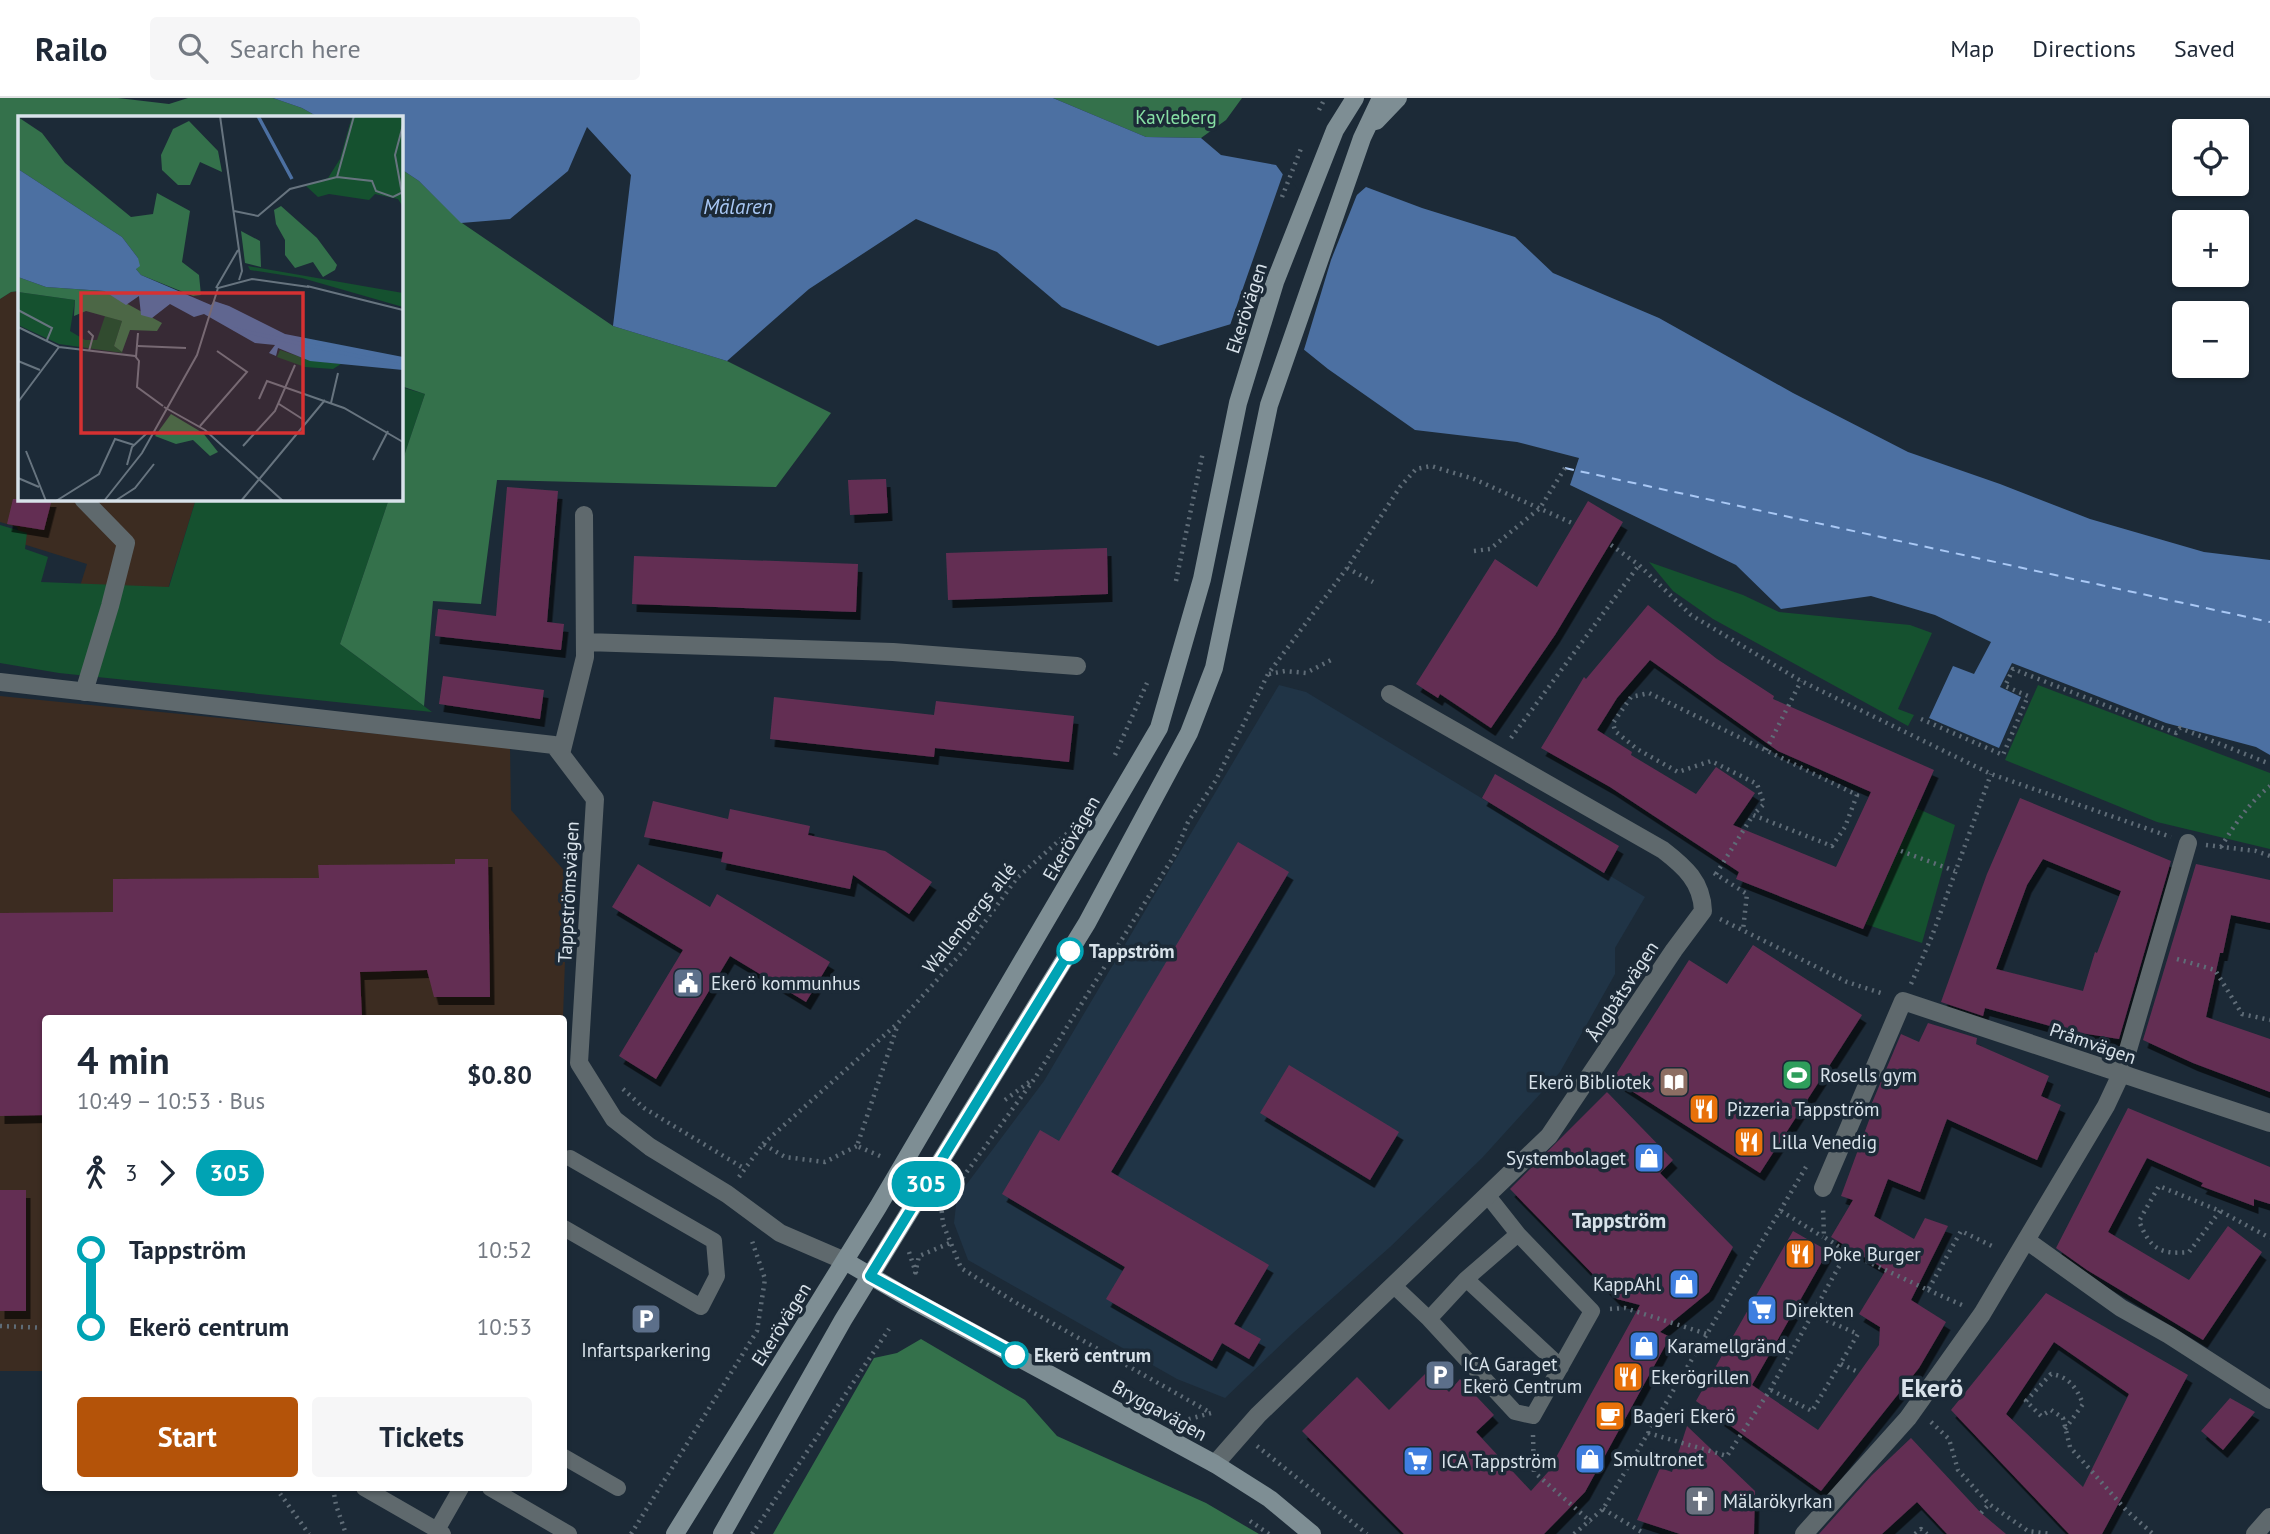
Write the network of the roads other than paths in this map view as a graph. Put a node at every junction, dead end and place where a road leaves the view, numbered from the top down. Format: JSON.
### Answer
{"nodes":[{"id":1,"x":1354,"y":98,"type":"edge"},
{"id":2,"x":1381,"y":98,"type":"edge"},
{"id":3,"x":1398,"y":98,"type":"edge"},
{"id":4,"x":1364,"y":134,"type":"junction"},
{"id":5,"x":84,"y":500,"type":"edge"},
{"id":6,"x":584,"y":515,"type":"dead end"},
{"id":7,"x":585,"y":642,"type":"junction"},
{"id":8,"x":1077,"y":666,"type":"dead end"},
{"id":9,"x":0,"y":682,"type":"edge"},
{"id":10,"x":84,"y":692,"type":"junction"},
{"id":11,"x":1390,"y":694,"type":"dead end"},
{"id":12,"x":561,"y":754,"type":"junction"},
{"id":13,"x":2188,"y":843,"type":"road end"},
{"id":14,"x":2121,"y":1074,"type":"junction"},
{"id":15,"x":2270,"y":1123,"type":"edge"},
{"id":16,"x":570,"y":1158,"type":"dead end"},
{"id":17,"x":1823,"y":1188,"type":"road end"},
{"id":18,"x":1488,"y":1196,"type":"junction"},
{"id":19,"x":567,"y":1230,"type":"edge"},
{"id":20,"x":1518,"y":1234,"type":"junction"},
{"id":21,"x":2026,"y":1240,"type":"junction"},
{"id":22,"x":845,"y":1261,"type":"junction"},
{"id":23,"x":870,"y":1276,"type":"junction"},
{"id":24,"x":1466,"y":1279,"type":"junction"},
{"id":25,"x":1393,"y":1285,"type":"junction"},
{"id":26,"x":1429,"y":1319,"type":"junction"},
{"id":27,"x":1561,"y":1367,"type":"junction"},
{"id":28,"x":2270,"y":1400,"type":"edge"},
{"id":29,"x":567,"y":1459,"type":"edge"},
{"id":30,"x":1214,"y":1464,"type":"junction"},
{"id":31,"x":618,"y":1488,"type":"dead end"},
{"id":32,"x":369,"y":1491,"type":"edge"},
{"id":33,"x":460,"y":1491,"type":"edge"},
{"id":34,"x":494,"y":1491,"type":"edge"},
{"id":35,"x":2270,"y":1517,"type":"edge"},
{"id":36,"x":440,"y":1532,"type":"edge"},
{"id":37,"x":569,"y":1534,"type":"edge"},
{"id":38,"x":675,"y":1534,"type":"edge"},
{"id":39,"x":722,"y":1534,"type":"edge"},
{"id":40,"x":1312,"y":1534,"type":"edge"},
{"id":41,"x":1804,"y":1534,"type":"edge"},
{"id":42,"x":2255,"y":1534,"type":"edge"}],
"edges":[{"from":1,"to":22,"type":"main road","name":"Ekerövägen"},
{"from":2,"to":4,"type":"main road"},
{"from":3,"to":4,"type":"main road"},
{"from":4,"to":23,"type":"main road"},
{"from":5,"to":10,"type":"street"},
{"from":6,"to":7,"type":"street"},
{"from":7,"to":8,"type":"street"},
{"from":7,"to":12,"type":"street"},
{"from":9,"to":10,"type":"street"},
{"from":10,"to":12,"type":"street"},
{"from":11,"to":18,"type":"street","name":"Ångbåtsvägen"},
{"from":12,"to":22,"type":"street","name":"Tappströmsvägen"},
{"from":13,"to":14,"type":"street"},
{"from":14,"to":15,"type":"street","name":"Pråmvägen"},
{"from":14,"to":17,"type":"street","name":"Pråmvägen"},
{"from":14,"to":21,"type":"street"},
{"from":16,"to":19,"type":"lane"},
{"from":18,"to":20,"type":"lane"},
{"from":18,"to":25,"type":"street","name":"Ångbåtsvägen"},
{"from":20,"to":24,"type":"lane"},
{"from":20,"to":27,"type":"lane"},
{"from":21,"to":28,"type":"street"},
{"from":21,"to":41,"type":"street"},
{"from":22,"to":23,"type":"main road","name":"Bryggavägen"},
{"from":22,"to":38,"type":"main road","name":"Ekerövägen"},
{"from":23,"to":30,"type":"main road","name":"Bryggavägen"},
{"from":23,"to":39,"type":"main road"},
{"from":24,"to":26,"type":"lane"},
{"from":24,"to":27,"type":"lane"},
{"from":25,"to":26,"type":"lane"},
{"from":25,"to":30,"type":"street","name":"Ångbåtsvägen"},
{"from":26,"to":27,"type":"lane"},
{"from":29,"to":31,"type":"lane"},
{"from":30,"to":40,"type":"main road","name":"Bryggavägen"},
{"from":32,"to":36,"type":"lane"},
{"from":33,"to":36,"type":"lane"},
{"from":34,"to":37,"type":"lane"},
{"from":35,"to":42,"type":"street"}]}
